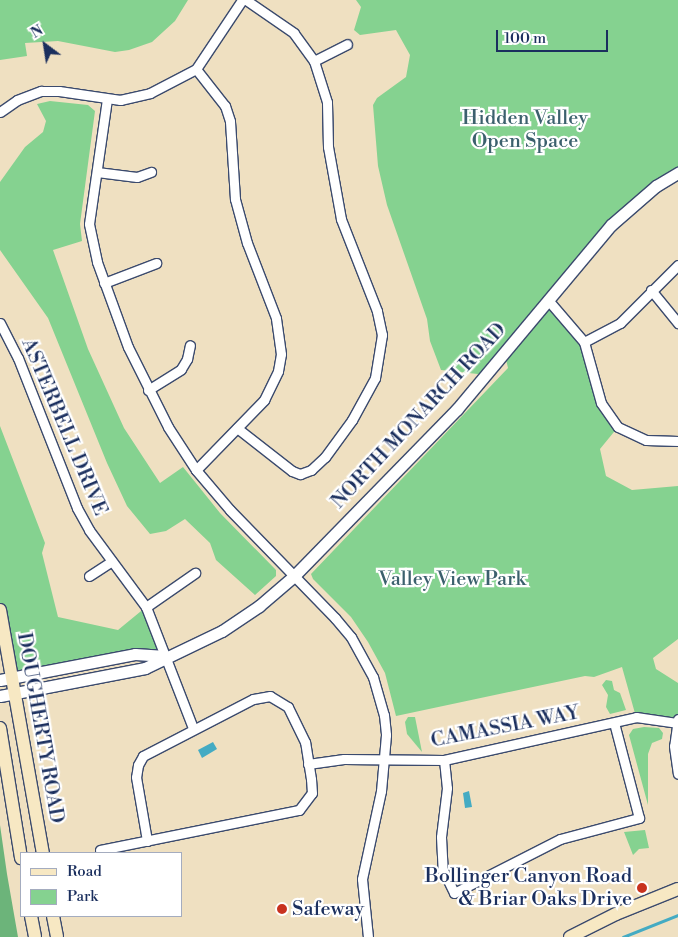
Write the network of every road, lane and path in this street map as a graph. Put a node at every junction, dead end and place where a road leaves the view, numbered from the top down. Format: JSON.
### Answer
{"nodes":[{"id":1,"x":242,"y":0,"type":"edge"},
{"id":2,"x":246,"y":0,"type":"edge"},
{"id":3,"x":346,"y":44,"type":"dead end"},
{"id":4,"x":314,"y":61,"type":"junction"},
{"id":5,"x":196,"y":69,"type":"junction"},
{"id":6,"x":107,"y":99,"type":"junction"},
{"id":7,"x":0,"y":112,"type":"edge"},
{"id":8,"x":97,"y":172,"type":"junction"},
{"id":9,"x":151,"y":172,"type":"dead end"},
{"id":10,"x":678,"y":172,"type":"edge"},
{"id":11,"x":156,"y":263,"type":"dead end"},
{"id":12,"x":678,"y":266,"type":"edge"},
{"id":13,"x":104,"y":283,"type":"junction"},
{"id":14,"x":651,"y":290,"type":"junction"},
{"id":15,"x":548,"y":300,"type":"junction"},
{"id":16,"x":0,"y":323,"type":"edge"},
{"id":17,"x":678,"y":323,"type":"edge"},
{"id":18,"x":584,"y":342,"type":"junction"},
{"id":19,"x":190,"y":345,"type":"dead end"},
{"id":20,"x":148,"y":390,"type":"junction"},
{"id":21,"x":237,"y":428,"type":"junction"},
{"id":22,"x":678,"y":441,"type":"edge"},
{"id":23,"x":196,"y":470,"type":"junction"},
{"id":24,"x":112,"y":561,"type":"junction"},
{"id":25,"x":195,"y":573,"type":"dead end"},
{"id":26,"x":89,"y":576,"type":"dead end"},
{"id":27,"x":294,"y":576,"type":"junction"},
{"id":28,"x":146,"y":607,"type":"junction"},
{"id":29,"x":0,"y":610,"type":"edge"},
{"id":30,"x":165,"y":656,"type":"junction"},
{"id":31,"x":6,"y":679,"type":"edge"},
{"id":32,"x":14,"y":693,"type":"junction"},
{"id":33,"x":0,"y":696,"type":"edge"},
{"id":34,"x":677,"y":721,"type":"edge"},
{"id":35,"x":614,"y":723,"type":"junction"},
{"id":36,"x":0,"y":728,"type":"edge"},
{"id":37,"x":193,"y":728,"type":"junction"},
{"id":38,"x":385,"y":760,"type":"junction"},
{"id":39,"x":444,"y":760,"type":"junction"},
{"id":40,"x":308,"y":764,"type":"junction"},
{"id":41,"x":678,"y":774,"type":"edge"},
{"id":42,"x":147,"y":840,"type":"junction"},
{"id":43,"x":100,"y":850,"type":"dead end"},
{"id":44,"x":20,"y":852,"type":"edge"},
{"id":45,"x":43,"y":852,"type":"edge"},
{"id":46,"x":678,"y":889,"type":"edge"},
{"id":47,"x":31,"y":917,"type":"edge"},
{"id":48,"x":53,"y":917,"type":"edge"},
{"id":49,"x":35,"y":937,"type":"edge"},
{"id":50,"x":58,"y":937,"type":"edge"},
{"id":51,"x":368,"y":937,"type":"edge"},
{"id":52,"x":570,"y":937,"type":"edge"}],
"edges":[{"from":1,"to":5,"type":"street"},
{"from":2,"to":4,"type":"street"},
{"from":3,"to":4,"type":"street"},
{"from":4,"to":21,"type":"street"},
{"from":5,"to":6,"type":"street"},
{"from":5,"to":21,"type":"street"},
{"from":6,"to":7,"type":"street"},
{"from":6,"to":8,"type":"street"},
{"from":8,"to":9,"type":"street"},
{"from":8,"to":13,"type":"street"},
{"from":10,"to":15,"type":"street","name":"NORTH MONARCH ROAD"},
{"from":11,"to":13,"type":"street"},
{"from":12,"to":14,"type":"street"},
{"from":13,"to":20,"type":"street"},
{"from":14,"to":17,"type":"street"},
{"from":14,"to":18,"type":"street"},
{"from":15,"to":18,"type":"street"},
{"from":15,"to":27,"type":"street","name":"NORTH MONARCH ROAD"},
{"from":16,"to":24,"type":"street","name":"ASTERBELL DRIVE"},
{"from":18,"to":22,"type":"street"},
{"from":19,"to":20,"type":"street"},
{"from":20,"to":23,"type":"street"},
{"from":21,"to":23,"type":"street"},
{"from":23,"to":27,"type":"street"},
{"from":24,"to":26,"type":"street"},
{"from":24,"to":28,"type":"street","name":"ASTERBELL DRIVE"},
{"from":25,"to":28,"type":"street"},
{"from":27,"to":30,"type":"street","name":"NORTH MONARCH ROAD"},
{"from":27,"to":38,"type":"street"},
{"from":28,"to":30,"type":"street","name":"ASTERBELL DRIVE"},
{"from":29,"to":31,"type":"main road","name":"DOUGHERTY ROAD"},
{"from":30,"to":31,"type":"street","name":"NORTH MONARCH ROAD"},
{"from":30,"to":32,"type":"street","name":"NORTH MONARCH ROAD"},
{"from":30,"to":37,"type":"street","name":"ASTERBELL DRIVE"},
{"from":31,"to":32,"type":"main road","name":"DOUGHERTY ROAD"},
{"from":32,"to":33,"type":"street","name":"NORTH MONARCH ROAD"},
{"from":32,"to":45,"type":"main road","name":"DOUGHERTY ROAD"},
{"from":34,"to":35,"type":"street","name":"CAMASSIA WAY"},
{"from":34,"to":41,"type":"street"},
{"from":35,"to":39,"type":"street","name":"CAMASSIA WAY"},
{"from":35,"to":39,"type":"street"},
{"from":36,"to":44,"type":"main road","name":"DOUGHERTY ROAD"},
{"from":37,"to":40,"type":"street"},
{"from":37,"to":42,"type":"street"},
{"from":38,"to":39,"type":"street","name":"CAMASSIA WAY"},
{"from":38,"to":40,"type":"street","name":"CAMASSIA WAY"},
{"from":38,"to":51,"type":"street"},
{"from":40,"to":42,"type":"street"},
{"from":42,"to":43,"type":"street"},
{"from":46,"to":52,"type":"main road"},
{"from":47,"to":49,"type":"main road"},
{"from":48,"to":50,"type":"main road"}]}
